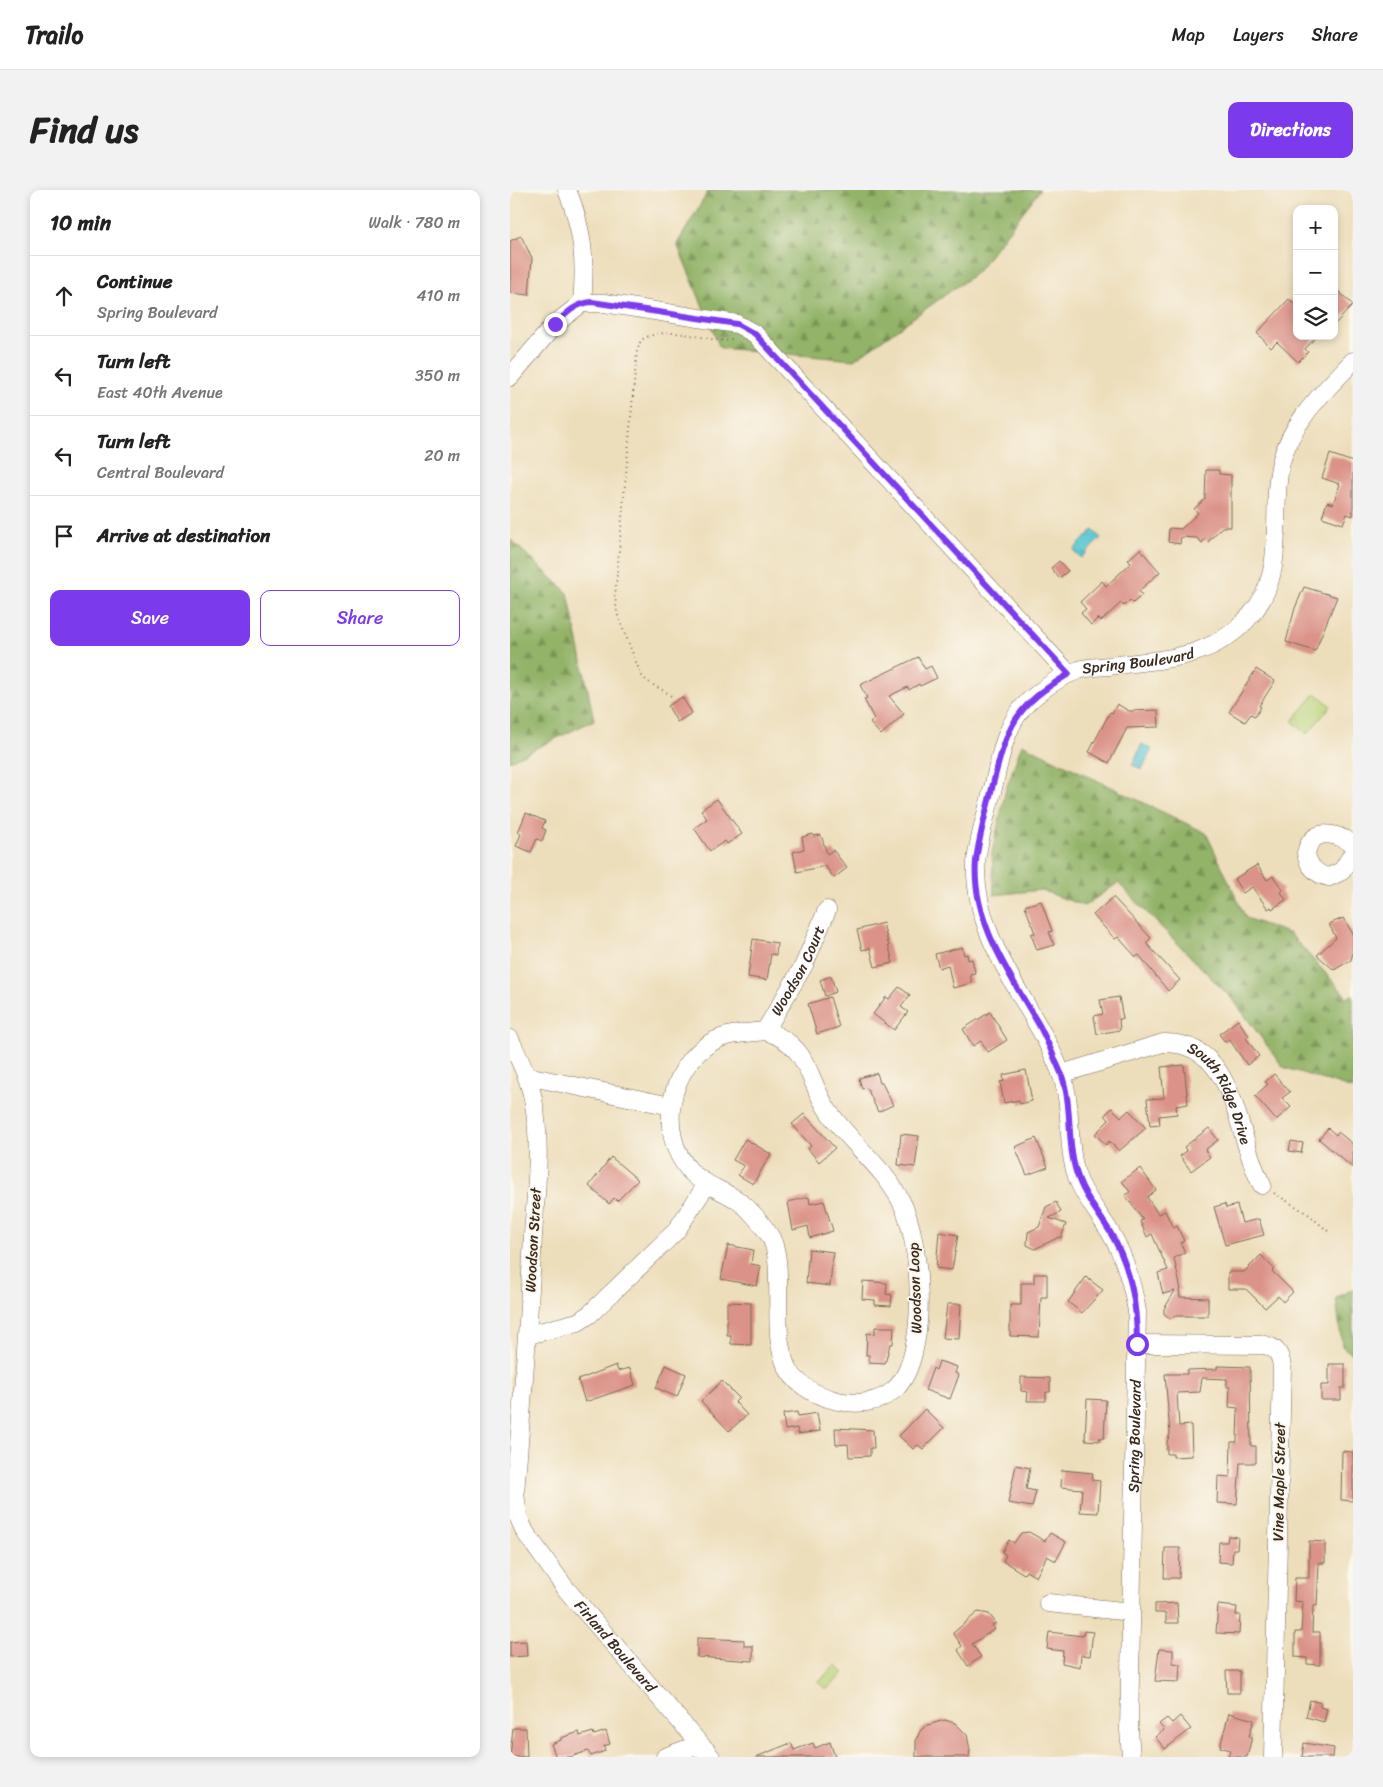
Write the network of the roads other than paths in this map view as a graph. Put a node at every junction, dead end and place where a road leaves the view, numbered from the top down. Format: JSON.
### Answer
{"nodes":[{"id":1,"x":567,"y":190,"type":"edge"},
{"id":2,"x":584,"y":279,"type":"junction"},
{"id":3,"x":582,"y":302,"type":"junction"},
{"id":4,"x":604,"y":303,"type":"junction"},
{"id":5,"x":1353,"y":361,"type":"edge"},
{"id":6,"x":510,"y":377,"type":"edge"},
{"id":7,"x":1069,"y":674,"type":"junction"},
{"id":8,"x":1353,"y":844,"type":"edge"},
{"id":9,"x":1353,"y":853,"type":"edge"},
{"id":10,"x":827,"y":910,"type":"dead end"},
{"id":11,"x":765,"y":1031,"type":"junction"},
{"id":12,"x":510,"y":1039,"type":"edge"},
{"id":13,"x":1061,"y":1074,"type":"junction"},
{"id":14,"x":527,"y":1076,"type":"junction"},
{"id":15,"x":671,"y":1106,"type":"junction"},
{"id":16,"x":707,"y":1184,"type":"junction"},
{"id":17,"x":1262,"y":1184,"type":"road end"},
{"id":18,"x":528,"y":1336,"type":"junction"},
{"id":19,"x":1137,"y":1344,"type":"junction"},
{"id":20,"x":514,"y":1516,"type":"edge"},
{"id":21,"x":525,"y":1532,"type":"joint"},
{"id":22,"x":1048,"y":1603,"type":"dead end"},
{"id":23,"x":1131,"y":1612,"type":"junction"},
{"id":24,"x":708,"y":1754,"type":"edge"},
{"id":25,"x":665,"y":1757,"type":"edge"},
{"id":26,"x":1130,"y":1757,"type":"edge"},
{"id":27,"x":1273,"y":1757,"type":"edge"}],
"edges":[{"from":1,"to":2,"type":"street"},
{"from":2,"to":3,"type":"street"},
{"from":2,"to":4,"type":"street"},
{"from":3,"to":4,"type":"street"},
{"from":3,"to":6,"type":"street"},
{"from":4,"to":7,"type":"street"},
{"from":5,"to":7,"type":"street","name":"Spring Boulevard"},
{"from":7,"to":13,"type":"street","name":"Spring Boulevard"},
{"from":8,"to":9,"type":"street"},
{"from":10,"to":11,"type":"street","name":"Woodson Court"},
{"from":11,"to":15,"type":"street","name":"Woodson Loop"},
{"from":11,"to":16,"type":"street","name":"Woodson Loop"},
{"from":12,"to":14,"type":"street","name":"Woodson Street"},
{"from":13,"to":17,"type":"street","name":"South Ridge Drive"},
{"from":13,"to":19,"type":"street","name":"Spring Boulevard"},
{"from":14,"to":15,"type":"street"},
{"from":14,"to":18,"type":"street","name":"Woodson Street"},
{"from":15,"to":16,"type":"street","name":"Woodson Loop"},
{"from":16,"to":18,"type":"street"},
{"from":18,"to":20,"type":"street","name":"Woodson Street"},
{"from":19,"to":23,"type":"street","name":"Spring Boulevard"},
{"from":19,"to":27,"type":"street","name":"Vine Maple Street"},
{"from":20,"to":21,"type":"street","name":"Woodson Street"},
{"from":21,"to":24,"type":"street","name":"Firland Boulevard"},
{"from":22,"to":23,"type":"street"},
{"from":23,"to":26,"type":"street","name":"Spring Boulevard"},
{"from":24,"to":25,"type":"street"}]}
